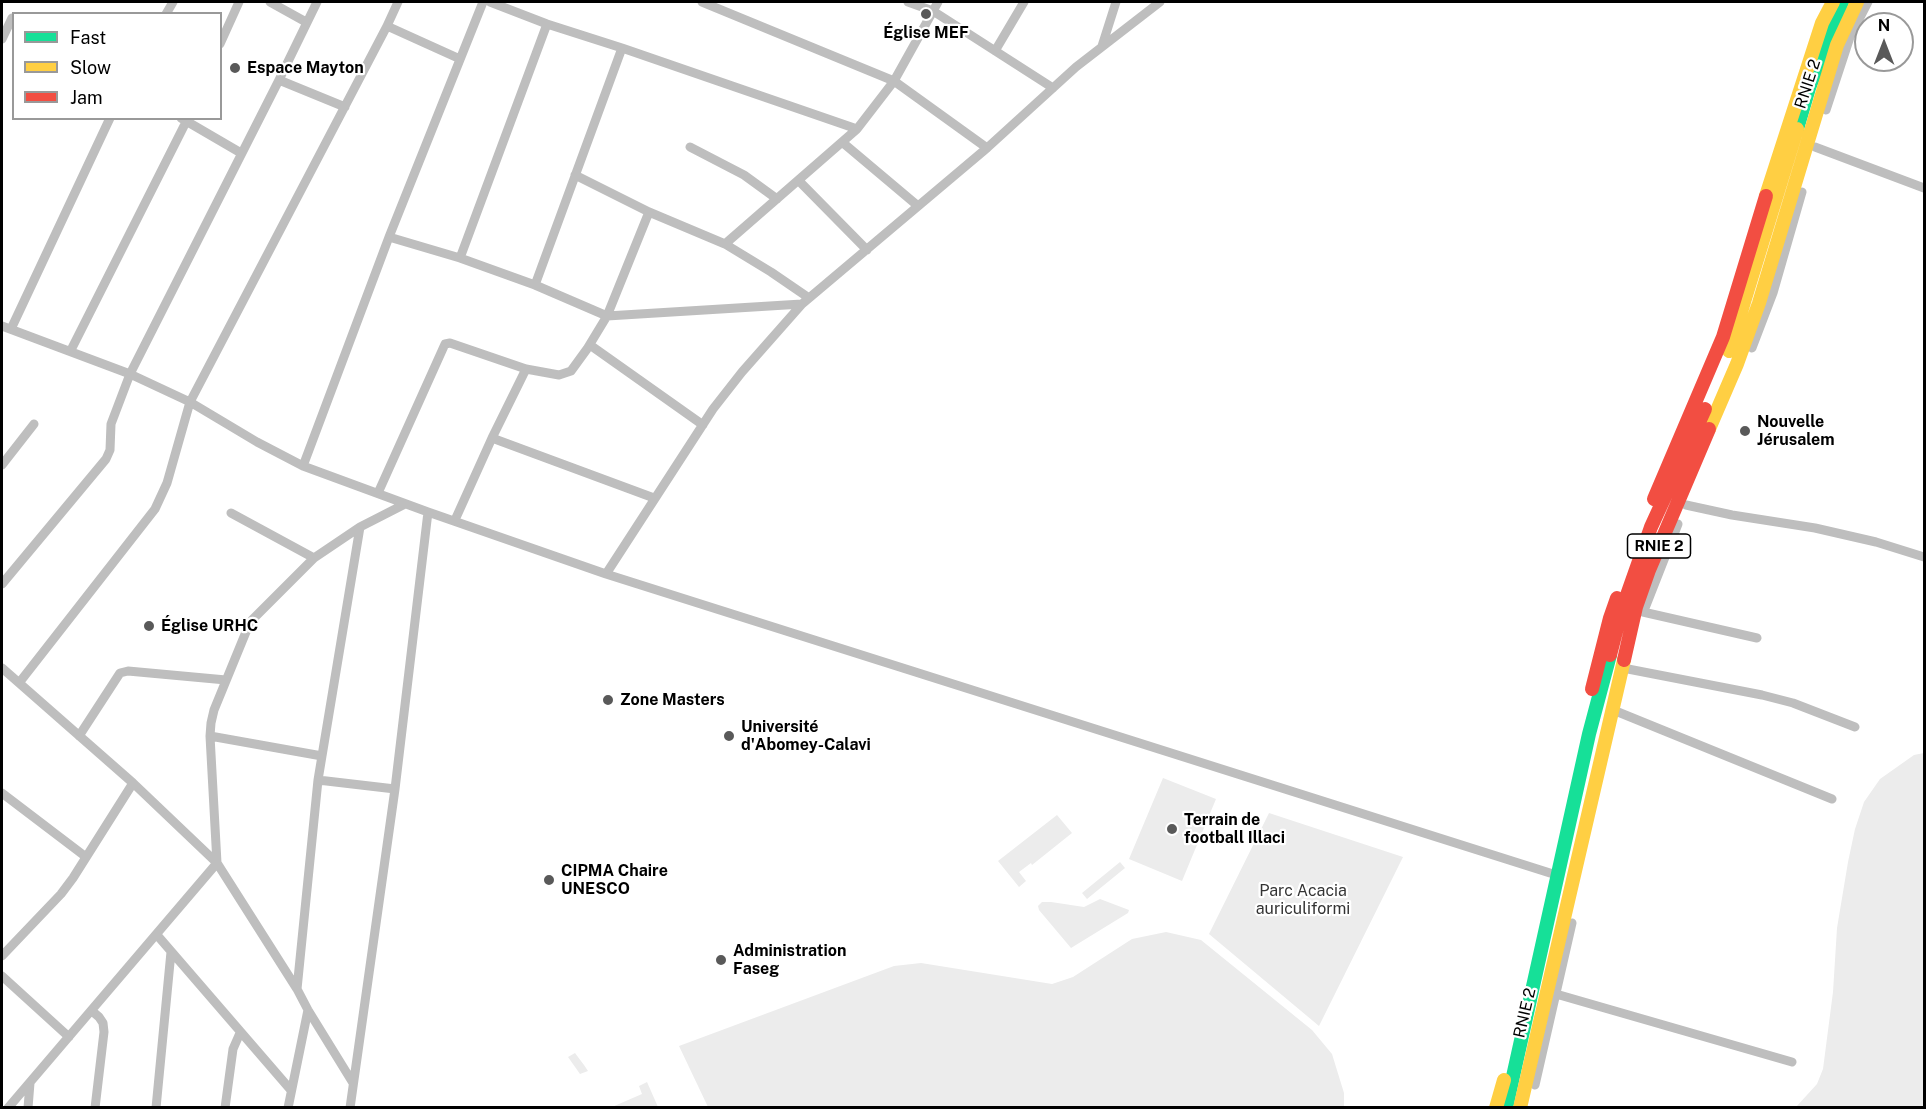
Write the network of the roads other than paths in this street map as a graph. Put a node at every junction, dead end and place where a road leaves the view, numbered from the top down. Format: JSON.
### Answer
{"nodes":[{"id":1,"x":239,"y":2,"type":"edge"},
{"id":2,"x":270,"y":2,"type":"edge"},
{"id":3,"x":317,"y":2,"type":"edge"},
{"id":4,"x":398,"y":2,"type":"edge"},
{"id":5,"x":483,"y":2,"type":"edge"},
{"id":6,"x":490,"y":2,"type":"edge"},
{"id":7,"x":702,"y":2,"type":"edge"},
{"id":8,"x":908,"y":2,"type":"edge"},
{"id":9,"x":938,"y":2,"type":"edge"},
{"id":10,"x":1024,"y":2,"type":"edge"},
{"id":11,"x":1116,"y":2,"type":"edge"},
{"id":12,"x":1160,"y":2,"type":"edge"},
{"id":13,"x":1833,"y":2,"type":"edge"},
{"id":14,"x":1842,"y":2,"type":"edge"},
{"id":15,"x":1857,"y":2,"type":"edge"},
{"id":16,"x":1868,"y":2,"type":"edge"},
{"id":17,"x":933,"y":11,"type":"junction"},
{"id":18,"x":12,"y":21,"type":"edge"},
{"id":19,"x":306,"y":22,"type":"junction"},
{"id":20,"x":547,"y":24,"type":"junction"},
{"id":21,"x":387,"y":26,"type":"junction"},
{"id":22,"x":2,"y":39,"type":"edge"},
{"id":23,"x":222,"y":40,"type":"edge"},
{"id":24,"x":1102,"y":46,"type":"junction"},
{"id":25,"x":622,"y":48,"type":"junction"},
{"id":26,"x":995,"y":51,"type":"junction"},
{"id":27,"x":460,"y":59,"type":"junction"},
{"id":28,"x":279,"y":80,"type":"junction"},
{"id":29,"x":894,"y":81,"type":"junction"},
{"id":30,"x":1053,"y":88,"type":"junction"},
{"id":31,"x":345,"y":107,"type":"junction"},
{"id":32,"x":109,"y":120,"type":"edge"},
{"id":33,"x":185,"y":120,"type":"edge"},
{"id":34,"x":857,"y":129,"type":"junction"},
{"id":35,"x":842,"y":142,"type":"junction"},
{"id":36,"x":690,"y":147,"type":"dead end"},
{"id":37,"x":1815,"y":147,"type":"junction"},
{"id":38,"x":987,"y":148,"type":"junction"},
{"id":39,"x":241,"y":153,"type":"junction"},
{"id":40,"x":575,"y":175,"type":"junction"},
{"id":41,"x":799,"y":181,"type":"junction"},
{"id":42,"x":1924,"y":188,"type":"edge"},
{"id":43,"x":777,"y":199,"type":"junction"},
{"id":44,"x":918,"y":206,"type":"junction"},
{"id":45,"x":648,"y":212,"type":"junction"},
{"id":46,"x":389,"y":237,"type":"junction"},
{"id":47,"x":725,"y":244,"type":"junction"},
{"id":48,"x":867,"y":250,"type":"junction"},
{"id":49,"x":460,"y":258,"type":"junction"},
{"id":50,"x":535,"y":285,"type":"junction"},
{"id":51,"x":806,"y":301,"type":"junction"},
{"id":52,"x":607,"y":316,"type":"junction"},
{"id":53,"x":2,"y":326,"type":"edge"},
{"id":54,"x":11,"y":329,"type":"junction"},
{"id":55,"x":590,"y":345,"type":"junction"},
{"id":56,"x":71,"y":350,"type":"junction"},
{"id":57,"x":526,"y":369,"type":"junction"},
{"id":58,"x":130,"y":374,"type":"junction"},
{"id":59,"x":190,"y":402,"type":"junction"},
{"id":60,"x":34,"y":424,"type":"dead end"},
{"id":61,"x":703,"y":425,"type":"junction"},
{"id":62,"x":492,"y":438,"type":"junction"},
{"id":63,"x":2,"y":465,"type":"edge"},
{"id":64,"x":303,"y":466,"type":"junction"},
{"id":65,"x":378,"y":493,"type":"junction"},
{"id":66,"x":654,"y":498,"type":"junction"},
{"id":67,"x":405,"y":504,"type":"junction"},
{"id":68,"x":1686,"y":505,"type":"junction"},
{"id":69,"x":428,"y":512,"type":"junction"},
{"id":70,"x":231,"y":513,"type":"dead end"},
{"id":71,"x":455,"y":520,"type":"junction"},
{"id":72,"x":360,"y":527,"type":"junction"},
{"id":73,"x":1924,"y":557,"type":"edge"},
{"id":74,"x":314,"y":558,"type":"junction"},
{"id":75,"x":606,"y":574,"type":"junction"},
{"id":76,"x":2,"y":584,"type":"edge"},
{"id":77,"x":1643,"y":612,"type":"junction"},
{"id":78,"x":1757,"y":638,"type":"dead end"},
{"id":79,"x":2,"y":668,"type":"edge"},
{"id":80,"x":1628,"y":669,"type":"junction"},
{"id":81,"x":226,"y":680,"type":"junction"},
{"id":82,"x":19,"y":683,"type":"junction"},
{"id":83,"x":1618,"y":712,"type":"junction"},
{"id":84,"x":1855,"y":727,"type":"dead end"},
{"id":85,"x":79,"y":736,"type":"junction"},
{"id":86,"x":210,"y":736,"type":"junction"},
{"id":87,"x":322,"y":756,"type":"junction"},
{"id":88,"x":318,"y":780,"type":"junction"},
{"id":89,"x":133,"y":783,"type":"junction"},
{"id":90,"x":395,"y":789,"type":"junction"},
{"id":91,"x":2,"y":793,"type":"edge"},
{"id":92,"x":1832,"y":799,"type":"dead end"},
{"id":93,"x":86,"y":857,"type":"junction"},
{"id":94,"x":217,"y":863,"type":"junction"},
{"id":95,"x":1550,"y":873,"type":"junction"},
{"id":96,"x":157,"y":935,"type":"junction"},
{"id":97,"x":171,"y":952,"type":"junction"},
{"id":98,"x":2,"y":956,"type":"edge"},
{"id":99,"x":2,"y":976,"type":"edge"},
{"id":100,"x":297,"y":988,"type":"junction"},
{"id":101,"x":1556,"y":994,"type":"junction"},
{"id":102,"x":308,"y":1010,"type":"junction"},
{"id":103,"x":92,"y":1011,"type":"junction"},
{"id":104,"x":240,"y":1033,"type":"junction"},
{"id":105,"x":69,"y":1037,"type":"junction"},
{"id":106,"x":1792,"y":1062,"type":"dead end"},
{"id":107,"x":30,"y":1083,"type":"junction"},
{"id":108,"x":353,"y":1083,"type":"junction"},
{"id":109,"x":290,"y":1089,"type":"junction"},
{"id":110,"x":8,"y":1107,"type":"edge"},
{"id":111,"x":28,"y":1107,"type":"edge"},
{"id":112,"x":95,"y":1107,"type":"edge"},
{"id":113,"x":156,"y":1107,"type":"edge"},
{"id":114,"x":225,"y":1107,"type":"edge"},
{"id":115,"x":288,"y":1107,"type":"edge"},
{"id":116,"x":350,"y":1107,"type":"edge"},
{"id":117,"x":1496,"y":1107,"type":"edge"},
{"id":118,"x":1506,"y":1107,"type":"edge"},
{"id":119,"x":1520,"y":1107,"type":"edge"},
{"id":120,"x":1529,"y":1107,"type":"edge"}],
"edges":[{"from":1,"to":23,"type":"street"},
{"from":2,"to":19,"type":"street"},
{"from":3,"to":19,"type":"street"},
{"from":4,"to":21,"type":"street"},
{"from":5,"to":27,"type":"street"},
{"from":6,"to":20,"type":"street"},
{"from":7,"to":29,"type":"street"},
{"from":8,"to":17,"type":"street"},
{"from":9,"to":17,"type":"street"},
{"from":10,"to":26,"type":"street"},
{"from":11,"to":24,"type":"street"},
{"from":12,"to":24,"type":"street"},
{"from":13,"to":95,"type":"main road"},
{"from":14,"to":118,"type":"main road","name":"RNIE 2","number":"RNIE 2"},
{"from":15,"to":119,"type":"main road","name":"RNIE 2","number":"RNIE 2"},
{"from":16,"to":37,"type":"street"},
{"from":17,"to":26,"type":"street"},
{"from":17,"to":29,"type":"street"},
{"from":18,"to":22,"type":"street"},
{"from":19,"to":28,"type":"street"},
{"from":20,"to":25,"type":"street"},
{"from":20,"to":49,"type":"street"},
{"from":21,"to":27,"type":"street"},
{"from":21,"to":31,"type":"street"},
{"from":24,"to":30,"type":"street"},
{"from":25,"to":34,"type":"street"},
{"from":25,"to":40,"type":"street"},
{"from":26,"to":30,"type":"street"},
{"from":27,"to":46,"type":"street"},
{"from":28,"to":31,"type":"street"},
{"from":28,"to":39,"type":"street"},
{"from":29,"to":34,"type":"street"},
{"from":29,"to":38,"type":"street"},
{"from":30,"to":38,"type":"street"},
{"from":31,"to":59,"type":"street"},
{"from":32,"to":54,"type":"street"},
{"from":33,"to":39,"type":"street"},
{"from":33,"to":56,"type":"street"},
{"from":34,"to":35,"type":"street"},
{"from":35,"to":41,"type":"street"},
{"from":35,"to":44,"type":"street"},
{"from":36,"to":43,"type":"street"},
{"from":37,"to":42,"type":"street"},
{"from":37,"to":68,"type":"street"},
{"from":38,"to":44,"type":"street"},
{"from":39,"to":58,"type":"street"},
{"from":40,"to":45,"type":"street"},
{"from":40,"to":50,"type":"street"},
{"from":41,"to":43,"type":"street"},
{"from":41,"to":48,"type":"street"},
{"from":43,"to":47,"type":"street"},
{"from":44,"to":48,"type":"street"},
{"from":45,"to":47,"type":"street"},
{"from":45,"to":52,"type":"street"},
{"from":46,"to":49,"type":"street"},
{"from":46,"to":64,"type":"street"},
{"from":47,"to":51,"type":"street"},
{"from":48,"to":51,"type":"street"},
{"from":49,"to":50,"type":"street"},
{"from":50,"to":52,"type":"street"},
{"from":51,"to":52,"type":"street"},
{"from":51,"to":61,"type":"street"},
{"from":52,"to":55,"type":"street"},
{"from":53,"to":54,"type":"street"},
{"from":54,"to":56,"type":"street"},
{"from":55,"to":57,"type":"street"},
{"from":55,"to":61,"type":"street"},
{"from":56,"to":58,"type":"street"},
{"from":57,"to":62,"type":"street"},
{"from":57,"to":65,"type":"street"},
{"from":58,"to":59,"type":"street"},
{"from":58,"to":76,"type":"street"},
{"from":59,"to":64,"type":"street"},
{"from":59,"to":82,"type":"street"},
{"from":60,"to":63,"type":"street"},
{"from":61,"to":66,"type":"street"},
{"from":62,"to":66,"type":"street"},
{"from":62,"to":71,"type":"street"},
{"from":64,"to":65,"type":"street"},
{"from":65,"to":67,"type":"street"},
{"from":66,"to":75,"type":"street"},
{"from":67,"to":69,"type":"street"},
{"from":67,"to":72,"type":"street"},
{"from":68,"to":73,"type":"street"},
{"from":68,"to":77,"type":"street"},
{"from":69,"to":71,"type":"street"},
{"from":69,"to":90,"type":"street"},
{"from":70,"to":74,"type":"street"},
{"from":71,"to":75,"type":"street"},
{"from":72,"to":74,"type":"street"},
{"from":72,"to":87,"type":"street"},
{"from":74,"to":81,"type":"street"},
{"from":75,"to":95,"type":"street"},
{"from":77,"to":78,"type":"street"},
{"from":77,"to":80,"type":"street"},
{"from":79,"to":82,"type":"street"},
{"from":80,"to":83,"type":"street"},
{"from":80,"to":84,"type":"street"},
{"from":81,"to":85,"type":"street"},
{"from":81,"to":86,"type":"street"},
{"from":82,"to":85,"type":"street"},
{"from":83,"to":92,"type":"street"},
{"from":83,"to":101,"type":"street"},
{"from":85,"to":89,"type":"street"},
{"from":86,"to":87,"type":"street"},
{"from":86,"to":94,"type":"street"},
{"from":87,"to":88,"type":"street"},
{"from":88,"to":90,"type":"street"},
{"from":88,"to":100,"type":"street"},
{"from":89,"to":93,"type":"street"},
{"from":89,"to":94,"type":"street"},
{"from":90,"to":108,"type":"street"},
{"from":91,"to":93,"type":"street"},
{"from":93,"to":98,"type":"street"},
{"from":94,"to":96,"type":"street"},
{"from":94,"to":100,"type":"street"},
{"from":95,"to":117,"type":"main road"},
{"from":96,"to":97,"type":"street"},
{"from":96,"to":103,"type":"street"},
{"from":97,"to":104,"type":"street"},
{"from":97,"to":113,"type":"street"},
{"from":99,"to":105,"type":"street"},
{"from":100,"to":102,"type":"street"},
{"from":101,"to":106,"type":"street"},
{"from":101,"to":120,"type":"street"},
{"from":102,"to":108,"type":"street"},
{"from":102,"to":109,"type":"street"},
{"from":103,"to":105,"type":"street"},
{"from":103,"to":112,"type":"street"},
{"from":104,"to":109,"type":"street"},
{"from":104,"to":114,"type":"street"},
{"from":105,"to":107,"type":"street"},
{"from":107,"to":110,"type":"street"},
{"from":107,"to":111,"type":"street"},
{"from":108,"to":116,"type":"street"},
{"from":109,"to":115,"type":"street"}]}
